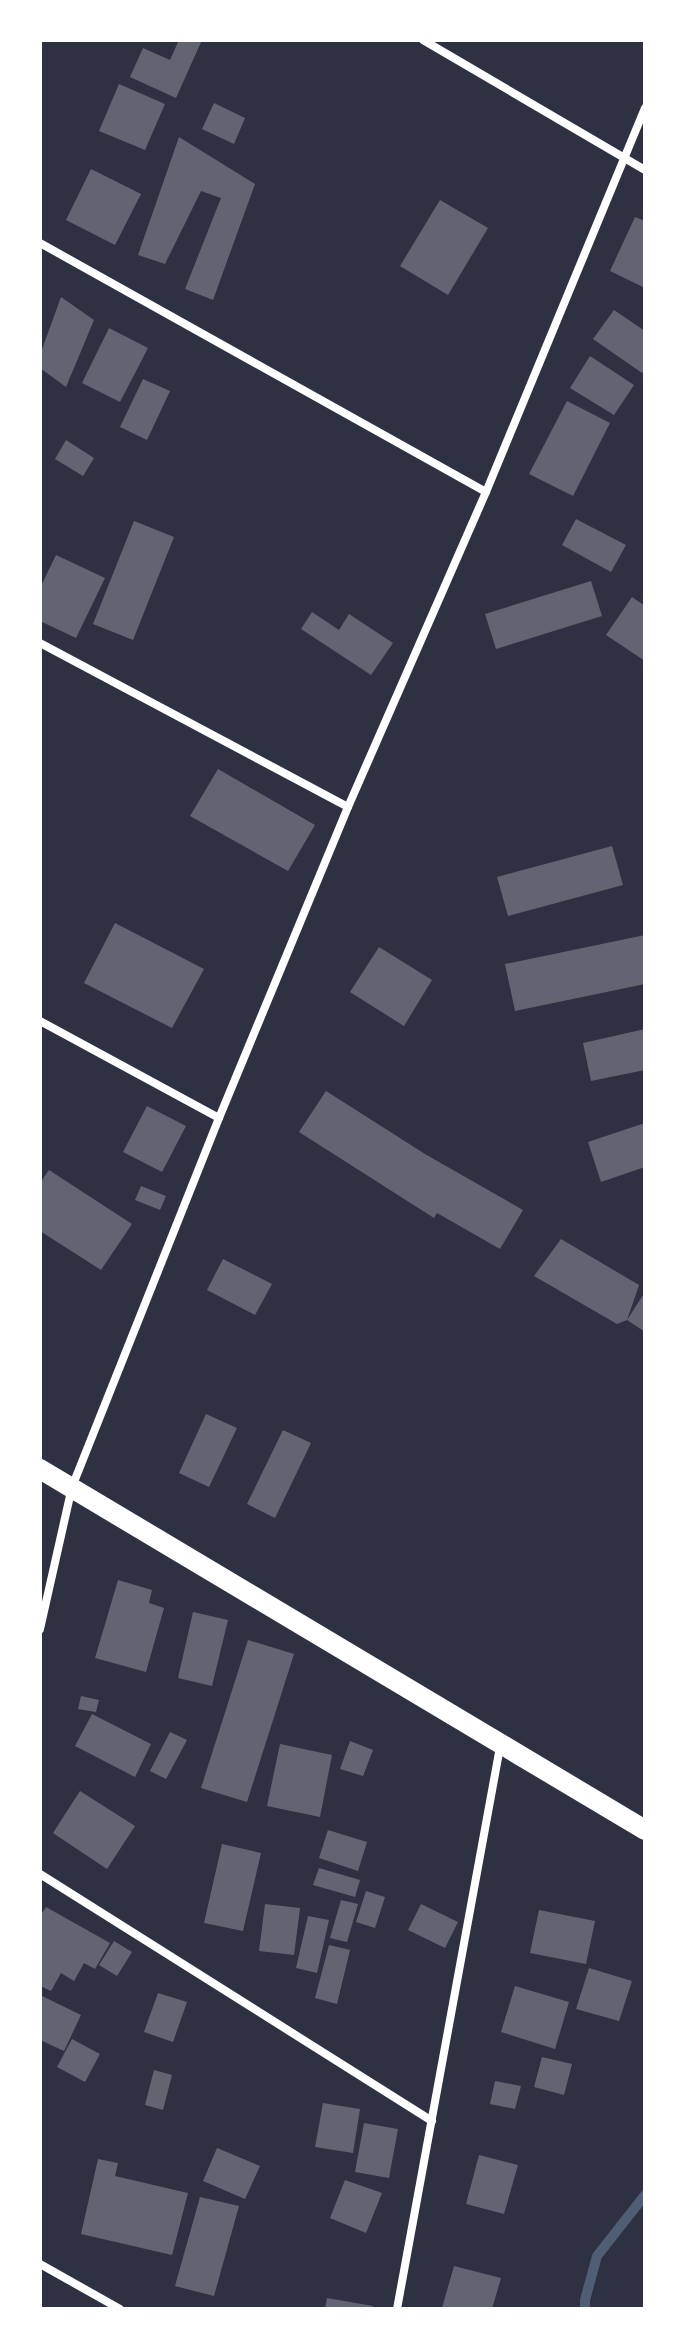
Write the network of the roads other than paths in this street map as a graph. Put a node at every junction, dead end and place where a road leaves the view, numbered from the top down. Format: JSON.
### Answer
{"nodes":[{"id":1,"x":423,"y":40,"type":"edge"},
{"id":2,"x":645,"y":108,"type":"edge"},
{"id":3,"x":624,"y":158,"type":"junction"},
{"id":4,"x":645,"y":170,"type":"edge"},
{"id":5,"x":40,"y":243,"type":"edge"},
{"id":6,"x":486,"y":492,"type":"junction"},
{"id":7,"x":40,"y":643,"type":"edge"},
{"id":8,"x":348,"y":807,"type":"junction"},
{"id":9,"x":40,"y":1021,"type":"edge"},
{"id":10,"x":219,"y":1118,"type":"junction"},
{"id":11,"x":40,"y":1469,"type":"edge"},
{"id":12,"x":72,"y":1487,"type":"junction"},
{"id":13,"x":40,"y":1629,"type":"edge"},
{"id":14,"x":501,"y":1742,"type":"junction"},
{"id":15,"x":645,"y":1830,"type":"edge"},
{"id":16,"x":40,"y":1874,"type":"edge"},
{"id":17,"x":432,"y":2121,"type":"junction"},
{"id":18,"x":40,"y":2264,"type":"edge"},
{"id":19,"x":120,"y":2309,"type":"edge"},
{"id":20,"x":397,"y":2309,"type":"edge"}],
"edges":[{"from":1,"to":3,"type":"street"},
{"from":2,"to":3,"type":"street"},
{"from":3,"to":4,"type":"street"},
{"from":3,"to":6,"type":"street"},
{"from":5,"to":6,"type":"street"},
{"from":6,"to":8,"type":"street"},
{"from":7,"to":8,"type":"street"},
{"from":8,"to":10,"type":"street"},
{"from":9,"to":10,"type":"street"},
{"from":10,"to":12,"type":"street"},
{"from":11,"to":12,"type":"main road"},
{"from":12,"to":13,"type":"street"},
{"from":12,"to":14,"type":"main road"},
{"from":14,"to":15,"type":"main road"},
{"from":14,"to":17,"type":"street"},
{"from":16,"to":17,"type":"street"},
{"from":17,"to":20,"type":"street"},
{"from":18,"to":19,"type":"street"}]}
